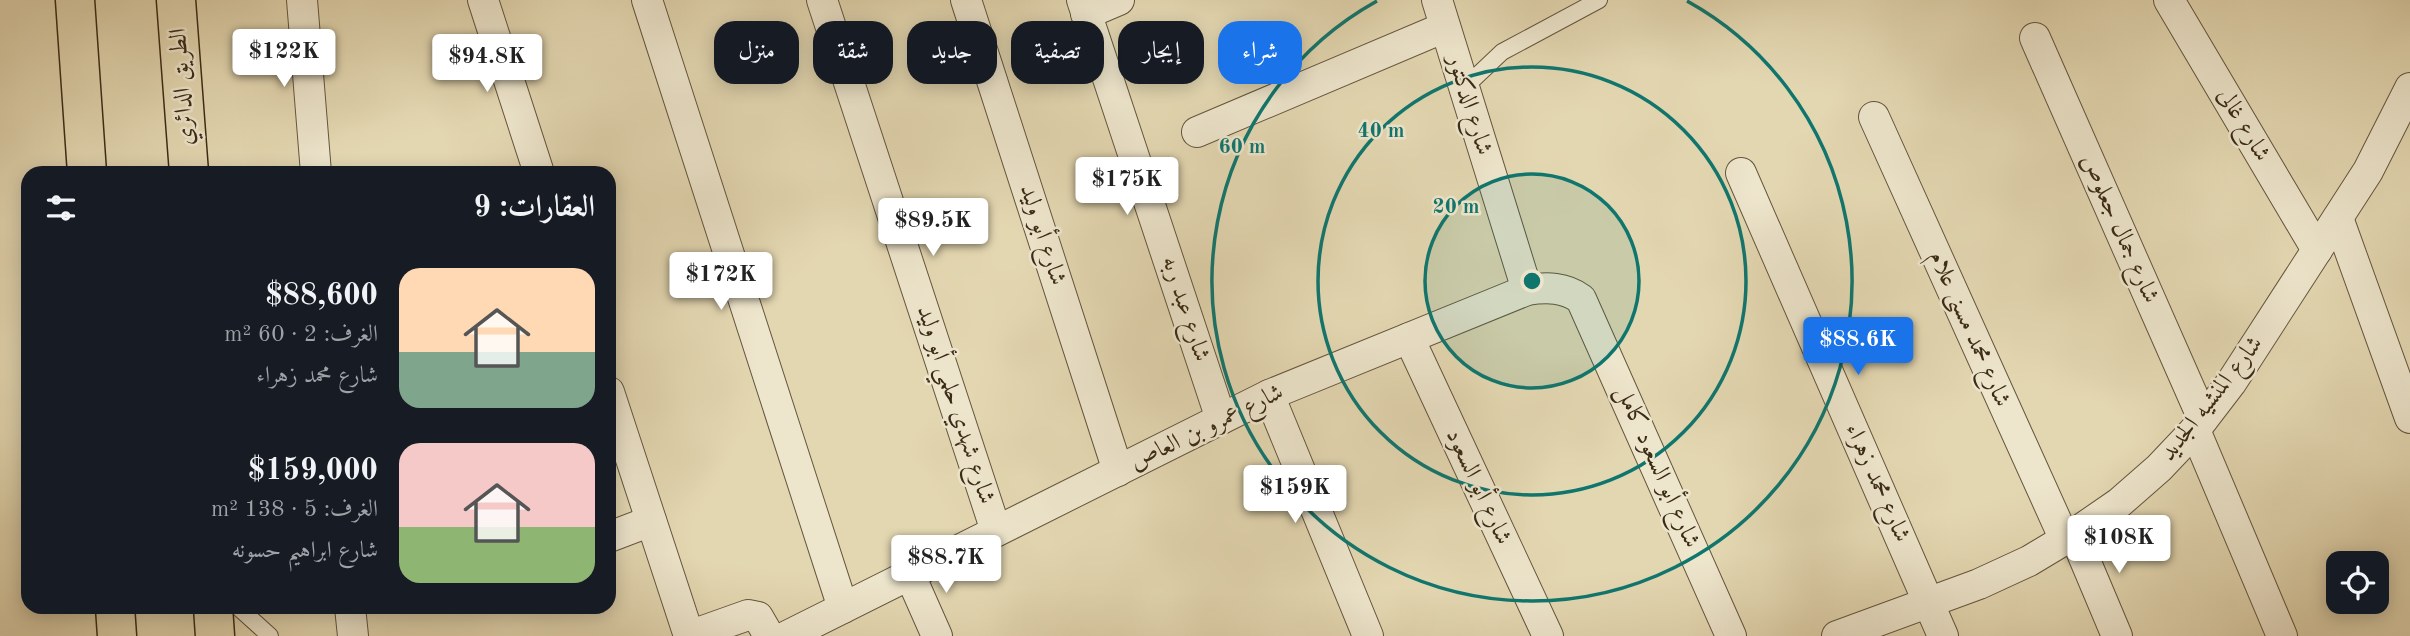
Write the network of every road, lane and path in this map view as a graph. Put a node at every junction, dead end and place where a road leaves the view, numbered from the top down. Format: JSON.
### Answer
{"nodes":[{"id":1,"x":75,"y":0,"type":"edge"},
{"id":2,"x":176,"y":0,"type":"edge"},
{"id":3,"x":302,"y":0,"type":"edge"},
{"id":4,"x":483,"y":0,"type":"edge"},
{"id":5,"x":646,"y":0,"type":"edge"},
{"id":6,"x":822,"y":0,"type":"edge"},
{"id":7,"x":966,"y":0,"type":"edge"},
{"id":8,"x":1119,"y":0,"type":"edge"},
{"id":9,"x":1599,"y":0,"type":"edge"},
{"id":10,"x":2169,"y":0,"type":"edge"},
{"id":11,"x":1084,"y":7,"type":"edge"},
{"id":12,"x":1441,"y":14,"type":"edge"},
{"id":13,"x":2035,"y":38,"type":"dead end"},
{"id":14,"x":1464,"y":88,"type":"junction"},
{"id":15,"x":2410,"y":88,"type":"edge"},
{"id":16,"x":1874,"y":117,"type":"dead end"},
{"id":17,"x":1197,"y":132,"type":"dead end"},
{"id":18,"x":87,"y":166,"type":"edge"},
{"id":19,"x":189,"y":166,"type":"edge"},
{"id":20,"x":315,"y":166,"type":"edge"},
{"id":21,"x":537,"y":166,"type":"edge"},
{"id":22,"x":1741,"y":173,"type":"dead end"},
{"id":23,"x":2339,"y":218,"type":"junction"},
{"id":24,"x":2317,"y":250,"type":"junction"},
{"id":25,"x":1527,"y":290,"type":"junction"},
{"id":26,"x":1581,"y":299,"type":"joint"},
{"id":27,"x":1409,"y":338,"type":"junction"},
{"id":28,"x":1269,"y":396,"type":"junction"},
{"id":29,"x":616,"y":413,"type":"edge"},
{"id":30,"x":2410,"y":418,"type":"edge"},
{"id":31,"x":1221,"y":419,"type":"junction"},
{"id":32,"x":2199,"y":425,"type":"junction"},
{"id":33,"x":1118,"y":471,"type":"junction"},
{"id":34,"x":651,"y":521,"type":"junction"},
{"id":35,"x":996,"y":531,"type":"junction"},
{"id":36,"x":616,"y":534,"type":"edge"},
{"id":37,"x":2069,"y":537,"type":"junction"},
{"id":38,"x":909,"y":575,"type":"junction"},
{"id":39,"x":1928,"y":601,"type":"junction"},
{"id":40,"x":843,"y":608,"type":"junction"},
{"id":41,"x":115,"y":614,"type":"edge"},
{"id":42,"x":213,"y":614,"type":"edge"},
{"id":43,"x":246,"y":614,"type":"edge"},
{"id":44,"x":351,"y":614,"type":"edge"},
{"id":45,"x":117,"y":636,"type":"edge"},
{"id":46,"x":215,"y":636,"type":"edge"},
{"id":47,"x":270,"y":636,"type":"edge"},
{"id":48,"x":353,"y":636,"type":"edge"},
{"id":49,"x":690,"y":636,"type":"edge"},
{"id":50,"x":769,"y":636,"type":"edge"},
{"id":51,"x":787,"y":636,"type":"edge"},
{"id":52,"x":937,"y":636,"type":"edge"},
{"id":53,"x":1368,"y":636,"type":"edge"},
{"id":54,"x":1548,"y":636,"type":"edge"},
{"id":55,"x":1731,"y":636,"type":"edge"},
{"id":56,"x":1837,"y":636,"type":"edge"},
{"id":57,"x":1943,"y":636,"type":"edge"},
{"id":58,"x":2117,"y":636,"type":"edge"},
{"id":59,"x":2282,"y":636,"type":"edge"}],
"edges":[{"from":1,"to":18,"type":"highway"},
{"from":2,"to":19,"type":"highway","name":"الطريق الدائري"},
{"from":3,"to":20,"type":"street"},
{"from":4,"to":21,"type":"street"},
{"from":5,"to":40,"type":"street"},
{"from":6,"to":35,"type":"street","name":"شارع شهدي حلمي أبو وليد"},
{"from":7,"to":33,"type":"street","name":"شارع أبو وليد"},
{"from":8,"to":11,"type":"street"},
{"from":9,"to":14,"type":"lane"},
{"from":10,"to":24,"type":"street","name":"شارع غالى"},
{"from":11,"to":31,"type":"street","name":"شارع عبد ربه"},
{"from":12,"to":14,"type":"street","name":"شارع الدكتور"},
{"from":12,"to":17,"type":"street"},
{"from":13,"to":32,"type":"street","name":"شارع جمال جعلوص"},
{"from":14,"to":25,"type":"street","name":"شارع الدكتور"},
{"from":15,"to":23,"type":"street","name":"شارع المنشيه الجديد"},
{"from":16,"to":37,"type":"street","name":"شارع محمد مسنى علام"},
{"from":22,"to":39,"type":"street","name":"شارع محمد زهراء"},
{"from":23,"to":24,"type":"street","name":"شارع المنشيه الجديد"},
{"from":23,"to":30,"type":"street"},
{"from":24,"to":32,"type":"street","name":"شارع المنشيه الجديد"},
{"from":25,"to":26,"type":"street","name":"شارع عمرو بن العاص"},
{"from":25,"to":27,"type":"street","name":"شارع عمرو بن العاص"},
{"from":26,"to":55,"type":"street","name":"شارع أبو السعود كامل"},
{"from":27,"to":28,"type":"street","name":"شارع عمرو بن العاص"},
{"from":27,"to":54,"type":"street","name":"شارع أبو السعود"},
{"from":28,"to":31,"type":"street","name":"شارع عمرو بن العاص"},
{"from":28,"to":53,"type":"street"},
{"from":29,"to":34,"type":"street"},
{"from":31,"to":33,"type":"street","name":"شارع عمرو بن العاص"},
{"from":32,"to":37,"type":"street","name":"شارع المنشيه الجديد"},
{"from":32,"to":59,"type":"street","name":"شارع جمال جعلوص"},
{"from":33,"to":35,"type":"street","name":"شارع عمرو بن العاص"},
{"from":34,"to":36,"type":"street"},
{"from":34,"to":49,"type":"street"},
{"from":35,"to":38,"type":"street","name":"شارع عمرو بن العاص"},
{"from":37,"to":39,"type":"street","name":"شارع المنشيه الجديد"},
{"from":37,"to":58,"type":"street","name":"شارع محمد مسنى علام"},
{"from":38,"to":40,"type":"street","name":"شارع عمرو بن العاص"},
{"from":38,"to":52,"type":"street"},
{"from":39,"to":56,"type":"street","name":"شارع المنشيه الجديد"},
{"from":39,"to":57,"type":"street","name":"شارع محمد زهراء"},
{"from":40,"to":51,"type":"street","name":"شارع عمرو بن العاص"},
{"from":41,"to":45,"type":"highway"},
{"from":42,"to":46,"type":"highway"},
{"from":43,"to":47,"type":"lane"},
{"from":44,"to":48,"type":"street"},
{"from":49,"to":50,"type":"street"}]}
